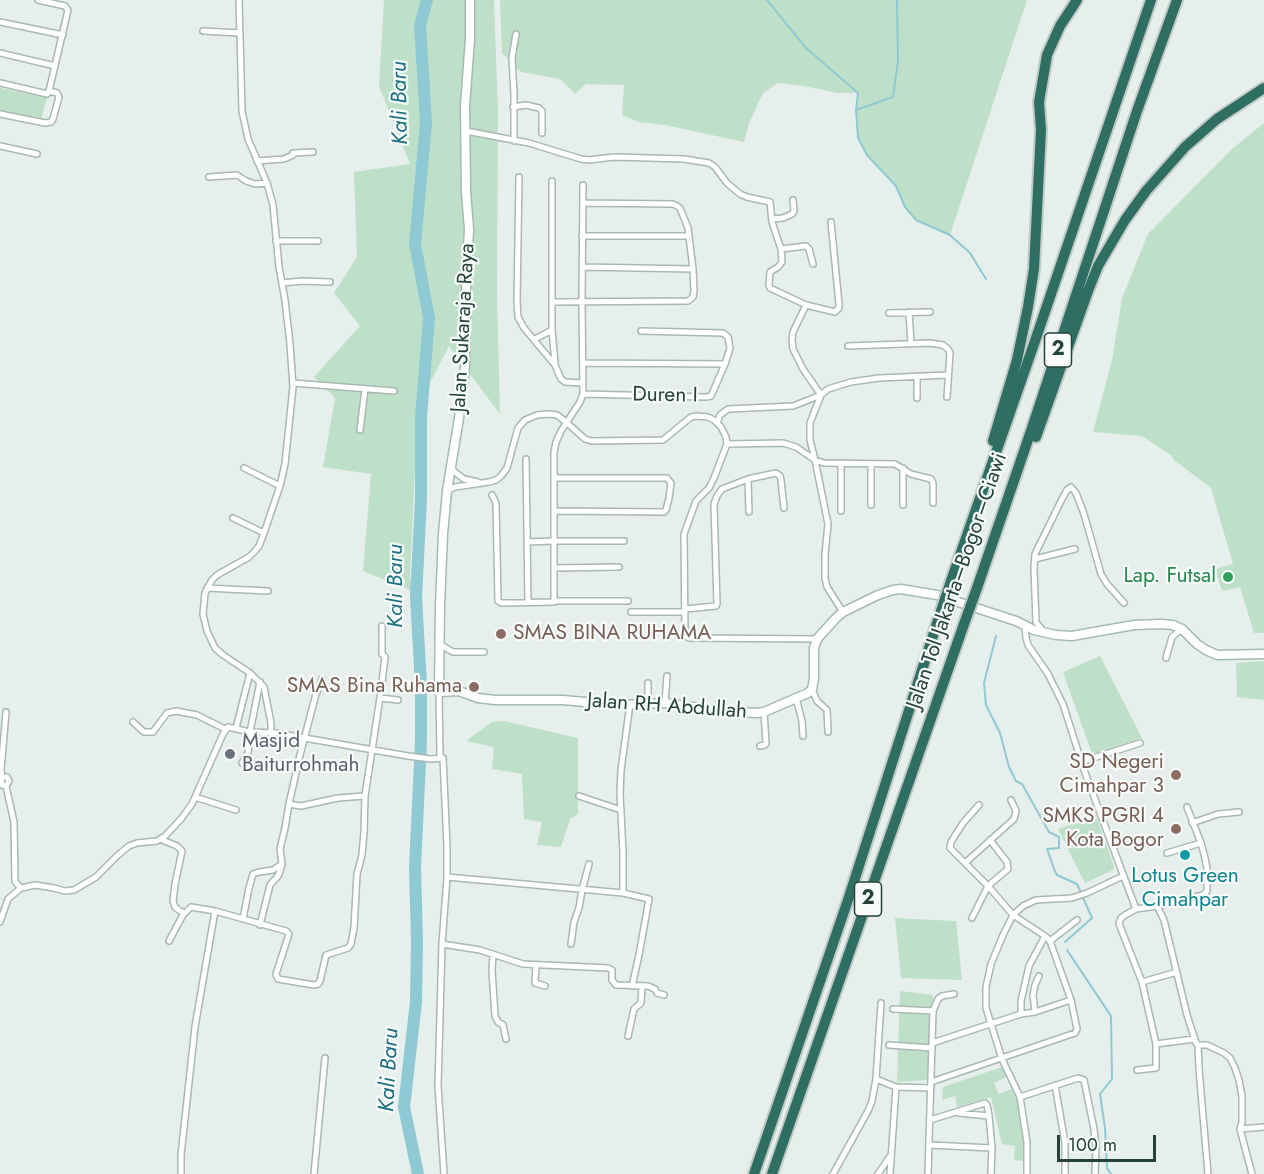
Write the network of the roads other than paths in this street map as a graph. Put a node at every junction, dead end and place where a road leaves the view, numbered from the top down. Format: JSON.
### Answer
{"nodes":[{"id":1,"x":38,"y":0,"type":"edge"},
{"id":2,"x":239,"y":0,"type":"edge"},
{"id":3,"x":470,"y":0,"type":"edge"},
{"id":4,"x":1077,"y":0,"type":"edge"},
{"id":5,"x":1150,"y":0,"type":"edge"},
{"id":6,"x":1177,"y":0,"type":"edge"},
{"id":7,"x":0,"y":22,"type":"edge"},
{"id":8,"x":203,"y":31,"type":"dead end"},
{"id":9,"x":240,"y":33,"type":"junction"},
{"id":10,"x":516,"y":34,"type":"dead end"},
{"id":11,"x":63,"y":35,"type":"junction"},
{"id":12,"x":0,"y":53,"type":"edge"},
{"id":13,"x":55,"y":66,"type":"junction"},
{"id":14,"x":0,"y":83,"type":"edge"},
{"id":15,"x":1264,"y":88,"type":"edge"},
{"id":16,"x":49,"y":91,"type":"junction"},
{"id":17,"x":513,"y":107,"type":"junction"},
{"id":18,"x":0,"y":114,"type":"edge"},
{"id":19,"x":466,"y":131,"type":"junction"},
{"id":20,"x":542,"y":133,"type":"dead end"},
{"id":21,"x":514,"y":141,"type":"junction"},
{"id":22,"x":0,"y":146,"type":"edge"},
{"id":23,"x":313,"y":152,"type":"dead end"},
{"id":24,"x":37,"y":154,"type":"dead end"},
{"id":25,"x":257,"y":161,"type":"junction"},
{"id":26,"x":208,"y":177,"type":"dead end"},
{"id":27,"x":519,"y":177,"type":"dead end"},
{"id":28,"x":552,"y":182,"type":"dead end"},
{"id":29,"x":267,"y":183,"type":"junction"},
{"id":30,"x":583,"y":185,"type":"dead end"},
{"id":31,"x":793,"y":200,"type":"dead end"},
{"id":32,"x":583,"y":203,"type":"junction"},
{"id":33,"x":772,"y":219,"type":"junction"},
{"id":34,"x":831,"y":222,"type":"dead end"},
{"id":35,"x":582,"y":236,"type":"junction"},
{"id":36,"x":689,"y":236,"type":"junction"},
{"id":37,"x":276,"y":241,"type":"junction"},
{"id":38,"x":318,"y":241,"type":"dead end"},
{"id":39,"x":781,"y":249,"type":"junction"},
{"id":40,"x":813,"y":264,"type":"dead end"},
{"id":41,"x":583,"y":267,"type":"junction"},
{"id":42,"x":693,"y":268,"type":"junction"},
{"id":43,"x":330,"y":282,"type":"dead end"},
{"id":44,"x":282,"y":283,"type":"junction"},
{"id":45,"x":552,"y":302,"type":"junction"},
{"id":46,"x":582,"y":302,"type":"junction"},
{"id":47,"x":806,"y":305,"type":"junction"},
{"id":48,"x":909,"y":312,"type":"junction"},
{"id":49,"x":930,"y":312,"type":"dead end"},
{"id":50,"x":889,"y":313,"type":"dead end"},
{"id":51,"x":552,"y":330,"type":"junction"},
{"id":52,"x":641,"y":331,"type":"dead end"},
{"id":53,"x":535,"y":339,"type":"junction"},
{"id":54,"x":911,"y":343,"type":"junction"},
{"id":55,"x":848,"y":346,"type":"dead end"},
{"id":56,"x":583,"y":363,"type":"junction"},
{"id":57,"x":725,"y":364,"type":"junction"},
{"id":58,"x":555,"y":365,"type":"junction"},
{"id":59,"x":948,"y":375,"type":"junction"},
{"id":60,"x":917,"y":376,"type":"junction"},
{"id":61,"x":293,"y":383,"type":"junction"},
{"id":62,"x":583,"y":383,"type":"junction"},
{"id":63,"x":365,"y":389,"type":"junction"},
{"id":64,"x":394,"y":391,"type":"dead end"},
{"id":65,"x":583,"y":394,"type":"junction"},
{"id":66,"x":821,"y":395,"type":"junction"},
{"id":67,"x":947,"y":397,"type":"dead end"},
{"id":68,"x":917,"y":398,"type":"dead end"},
{"id":69,"x":566,"y":422,"type":"junction"},
{"id":70,"x":717,"y":423,"type":"junction"},
{"id":71,"x":360,"y":430,"type":"dead end"},
{"id":72,"x":727,"y":444,"type":"junction"},
{"id":73,"x":526,"y":459,"type":"dead end"},
{"id":74,"x":815,"y":460,"type":"junction"},
{"id":75,"x":842,"y":464,"type":"junction"},
{"id":76,"x":871,"y":464,"type":"junction"},
{"id":77,"x":244,"y":468,"type":"dead end"},
{"id":78,"x":451,"y":468,"type":"junction"},
{"id":79,"x":903,"y":468,"type":"junction"},
{"id":80,"x":554,"y":478,"type":"junction"},
{"id":81,"x":747,"y":479,"type":"junction"},
{"id":82,"x":480,"y":483,"type":"junction"},
{"id":83,"x":280,"y":486,"type":"junction"},
{"id":84,"x":447,"y":491,"type":"junction"},
{"id":85,"x":492,"y":495,"type":"dead end"},
{"id":86,"x":933,"y":503,"type":"dead end"},
{"id":87,"x":978,"y":503,"type":"junction"},
{"id":88,"x":871,"y":505,"type":"dead end"},
{"id":89,"x":903,"y":505,"type":"dead end"},
{"id":90,"x":784,"y":508,"type":"dead end"},
{"id":91,"x":554,"y":511,"type":"junction"},
{"id":92,"x":841,"y":511,"type":"dead end"},
{"id":93,"x":750,"y":512,"type":"dead end"},
{"id":94,"x":233,"y":518,"type":"dead end"},
{"id":95,"x":264,"y":533,"type":"junction"},
{"id":96,"x":554,"y":541,"type":"junction"},
{"id":97,"x":624,"y":541,"type":"dead end"},
{"id":98,"x":993,"y":541,"type":"junction"},
{"id":99,"x":527,"y":542,"type":"junction"},
{"id":100,"x":1075,"y":549,"type":"dead end"},
{"id":101,"x":1035,"y":559,"type":"junction"},
{"id":102,"x":619,"y":567,"type":"dead end"},
{"id":103,"x":554,"y":568,"type":"junction"},
{"id":104,"x":207,"y":588,"type":"junction"},
{"id":105,"x":268,"y":591,"type":"dead end"},
{"id":106,"x":555,"y":601,"type":"junction"},
{"id":107,"x":628,"y":601,"type":"dead end"},
{"id":108,"x":528,"y":602,"type":"junction"},
{"id":109,"x":1124,"y":603,"type":"dead end"},
{"id":110,"x":685,"y":610,"type":"junction"},
{"id":111,"x":631,"y":612,"type":"dead end"},
{"id":112,"x":843,"y":612,"type":"junction"},
{"id":113,"x":1025,"y":625,"type":"junction"},
{"id":114,"x":382,"y":626,"type":"dead end"},
{"id":115,"x":1182,"y":629,"type":"junction"},
{"id":116,"x":1044,"y":633,"type":"junction"},
{"id":117,"x":817,"y":639,"type":"junction"},
{"id":118,"x":439,"y":644,"type":"junction"},
{"id":119,"x":484,"y":652,"type":"dead end"},
{"id":120,"x":1264,"y":654,"type":"edge"},
{"id":121,"x":1166,"y":658,"type":"dead end"},
{"id":122,"x":250,"y":673,"type":"junction"},
{"id":123,"x":667,"y":676,"type":"dead end"},
{"id":124,"x":322,"y":680,"type":"dead end"},
{"id":125,"x":260,"y":682,"type":"junction"},
{"id":126,"x":648,"y":683,"type":"dead end"},
{"id":127,"x":812,"y":689,"type":"junction"},
{"id":128,"x":439,"y":692,"type":"junction"},
{"id":129,"x":380,"y":698,"type":"junction"},
{"id":130,"x":796,"y":698,"type":"junction"},
{"id":131,"x":398,"y":700,"type":"dead end"},
{"id":132,"x":665,"y":703,"type":"junction"},
{"id":133,"x":630,"y":704,"type":"junction"},
{"id":134,"x":648,"y":704,"type":"junction"},
{"id":135,"x":6,"y":712,"type":"dead end"},
{"id":136,"x":764,"y":712,"type":"junction"},
{"id":137,"x":133,"y":722,"type":"dead end"},
{"id":138,"x":236,"y":728,"type":"junction"},
{"id":139,"x":225,"y":729,"type":"junction"},
{"id":140,"x":250,"y":732,"type":"junction"},
{"id":141,"x":828,"y":732,"type":"dead end"},
{"id":142,"x":271,"y":734,"type":"junction"},
{"id":143,"x":803,"y":736,"type":"dead end"},
{"id":144,"x":304,"y":738,"type":"junction"},
{"id":145,"x":1140,"y":742,"type":"dead end"},
{"id":146,"x":760,"y":746,"type":"dead end"},
{"id":147,"x":373,"y":750,"type":"junction"},
{"id":148,"x":443,"y":758,"type":"junction"},
{"id":149,"x":1081,"y":762,"type":"junction"},
{"id":150,"x":242,"y":763,"type":"dead end"},
{"id":151,"x":2,"y":782,"type":"edge"},
{"id":152,"x":365,"y":796,"type":"junction"},
{"id":153,"x":579,"y":796,"type":"dead end"},
{"id":154,"x":195,"y":797,"type":"junction"},
{"id":155,"x":1011,"y":800,"type":"dead end"},
{"id":156,"x":289,"y":804,"type":"junction"},
{"id":157,"x":979,"y":805,"type":"dead end"},
{"id":158,"x":1187,"y":807,"type":"dead end"},
{"id":159,"x":236,"y":810,"type":"dead end"},
{"id":160,"x":621,"y":810,"type":"junction"},
{"id":161,"x":1239,"y":812,"type":"dead end"},
{"id":162,"x":1192,"y":823,"type":"junction"},
{"id":163,"x":160,"y":839,"type":"junction"},
{"id":164,"x":990,"y":840,"type":"junction"},
{"id":165,"x":1201,"y":843,"type":"junction"},
{"id":166,"x":1167,"y":853,"type":"dead end"},
{"id":167,"x":965,"y":863,"type":"junction"},
{"id":168,"x":282,"y":864,"type":"junction"},
{"id":169,"x":589,"y":864,"type":"dead end"},
{"id":170,"x":1123,"y":876,"type":"junction"},
{"id":171,"x":447,"y":877,"type":"junction"},
{"id":172,"x":988,"y":886,"type":"junction"},
{"id":173,"x":21,"y":888,"type":"junction"},
{"id":174,"x":582,"y":890,"type":"junction"},
{"id":175,"x":623,"y":894,"type":"junction"},
{"id":176,"x":1157,"y":906,"type":"junction"},
{"id":177,"x":1136,"y":909,"type":"junction"},
{"id":178,"x":215,"y":911,"type":"junction"},
{"id":179,"x":184,"y":913,"type":"junction"},
{"id":180,"x":1013,"y":915,"type":"junction"},
{"id":181,"x":972,"y":918,"type":"dead end"},
{"id":182,"x":243,"y":919,"type":"junction"},
{"id":183,"x":1077,"y":920,"type":"dead end"},
{"id":184,"x":0,"y":922,"type":"edge"},
{"id":185,"x":260,"y":925,"type":"junction"},
{"id":186,"x":1045,"y":936,"type":"junction"},
{"id":187,"x":170,"y":941,"type":"dead end"},
{"id":188,"x":1050,"y":941,"type":"junction"},
{"id":189,"x":442,"y":944,"type":"junction"},
{"id":190,"x":570,"y":944,"type":"dead end"},
{"id":191,"x":493,"y":955,"type":"junction"},
{"id":192,"x":536,"y":965,"type":"junction"},
{"id":193,"x":1178,"y":972,"type":"junction"},
{"id":194,"x":1039,"y":976,"type":"dead end"},
{"id":195,"x":1142,"y":982,"type":"junction"},
{"id":196,"x":632,"y":986,"type":"junction"},
{"id":197,"x":642,"y":986,"type":"junction"},
{"id":198,"x":545,"y":987,"type":"dead end"},
{"id":199,"x":954,"y":994,"type":"dead end"},
{"id":200,"x":664,"y":995,"type":"dead end"},
{"id":201,"x":1071,"y":1000,"type":"junction"},
{"id":202,"x":881,"y":1003,"type":"dead end"},
{"id":203,"x":893,"y":1009,"type":"dead end"},
{"id":204,"x":933,"y":1011,"type":"junction"},
{"id":205,"x":1035,"y":1012,"type":"junction"},
{"id":206,"x":1021,"y":1014,"type":"junction"},
{"id":207,"x":990,"y":1025,"type":"junction"},
{"id":208,"x":628,"y":1036,"type":"dead end"},
{"id":209,"x":506,"y":1039,"type":"dead end"},
{"id":210,"x":1196,"y":1042,"type":"junction"},
{"id":211,"x":1156,"y":1044,"type":"junction"},
{"id":212,"x":890,"y":1045,"type":"dead end"},
{"id":213,"x":932,"y":1045,"type":"junction"},
{"id":214,"x":325,"y":1058,"type":"dead end"},
{"id":215,"x":1002,"y":1059,"type":"junction"},
{"id":216,"x":1137,"y":1070,"type":"dead end"},
{"id":217,"x":876,"y":1079,"type":"junction"},
{"id":218,"x":931,"y":1085,"type":"junction"},
{"id":219,"x":1056,"y":1085,"type":"junction"},
{"id":220,"x":896,"y":1087,"type":"junction"},
{"id":221,"x":1020,"y":1097,"type":"junction"},
{"id":222,"x":956,"y":1112,"type":"junction"},
{"id":223,"x":989,"y":1116,"type":"junction"},
{"id":224,"x":930,"y":1120,"type":"junction"},
{"id":225,"x":1264,"y":1127,"type":"edge"},
{"id":226,"x":1240,"y":1129,"type":"junction"},
{"id":227,"x":930,"y":1145,"type":"junction"},
{"id":228,"x":992,"y":1148,"type":"junction"},
{"id":229,"x":892,"y":1154,"type":"junction"},
{"id":230,"x":181,"y":1174,"type":"edge"},
{"id":231,"x":314,"y":1174,"type":"edge"},
{"id":232,"x":444,"y":1174,"type":"edge"},
{"id":233,"x":754,"y":1174,"type":"edge"},
{"id":234,"x":772,"y":1174,"type":"edge"},
{"id":235,"x":833,"y":1174,"type":"edge"},
{"id":236,"x":878,"y":1174,"type":"edge"},
{"id":237,"x":890,"y":1174,"type":"edge"},
{"id":238,"x":928,"y":1174,"type":"edge"},
{"id":239,"x":936,"y":1174,"type":"edge"},
{"id":240,"x":991,"y":1174,"type":"edge"},
{"id":241,"x":1027,"y":1174,"type":"edge"},
{"id":242,"x":1065,"y":1174,"type":"edge"},
{"id":243,"x":1095,"y":1174,"type":"edge"},
{"id":244,"x":1208,"y":1174,"type":"edge"},
{"id":245,"x":1252,"y":1174,"type":"edge"}],
"edges":[{"from":1,"to":11,"type":"street"},
{"from":2,"to":9,"type":"street"},
{"from":3,"to":19,"type":"street","name":"Jalan Sukaraja Raya"},
{"from":4,"to":87,"type":"highway"},
{"from":5,"to":87,"type":"highway","name":"Jalan Tol Jakarta–Bogor–Ciawi","number":"2"},
{"from":6,"to":98,"type":"highway","name":"Jalan Tol Jakarta–Bogor–Ciawi","number":"2"},
{"from":7,"to":11,"type":"street"},
{"from":8,"to":9,"type":"street"},
{"from":9,"to":25,"type":"street"},
{"from":10,"to":17,"type":"street"},
{"from":11,"to":13,"type":"street"},
{"from":12,"to":13,"type":"street"},
{"from":13,"to":16,"type":"street"},
{"from":14,"to":16,"type":"street"},
{"from":15,"to":98,"type":"highway"},
{"from":16,"to":18,"type":"street"},
{"from":17,"to":20,"type":"street"},
{"from":17,"to":21,"type":"street"},
{"from":19,"to":21,"type":"street"},
{"from":19,"to":78,"type":"street","name":"Jalan Sukaraja Raya"},
{"from":21,"to":33,"type":"street"},
{"from":22,"to":24,"type":"street"},
{"from":23,"to":25,"type":"street"},
{"from":25,"to":29,"type":"street"},
{"from":26,"to":29,"type":"street"},
{"from":27,"to":53,"type":"street"},
{"from":28,"to":45,"type":"street"},
{"from":29,"to":37,"type":"street"},
{"from":30,"to":32,"type":"street"},
{"from":31,"to":33,"type":"street"},
{"from":32,"to":35,"type":"street"},
{"from":32,"to":36,"type":"street"},
{"from":33,"to":39,"type":"street"},
{"from":34,"to":47,"type":"street"},
{"from":35,"to":36,"type":"street"},
{"from":35,"to":41,"type":"street"},
{"from":36,"to":42,"type":"street"},
{"from":37,"to":38,"type":"street"},
{"from":37,"to":44,"type":"street"},
{"from":39,"to":40,"type":"street"},
{"from":39,"to":47,"type":"street"},
{"from":41,"to":42,"type":"street"},
{"from":41,"to":46,"type":"street"},
{"from":42,"to":46,"type":"street"},
{"from":43,"to":44,"type":"street"},
{"from":44,"to":61,"type":"street"},
{"from":45,"to":46,"type":"street"},
{"from":45,"to":51,"type":"street"},
{"from":46,"to":56,"type":"street"},
{"from":47,"to":66,"type":"street"},
{"from":48,"to":49,"type":"street"},
{"from":48,"to":50,"type":"street"},
{"from":48,"to":54,"type":"street"},
{"from":51,"to":53,"type":"street"},
{"from":51,"to":58,"type":"street"},
{"from":52,"to":57,"type":"street"},
{"from":53,"to":58,"type":"street"},
{"from":54,"to":55,"type":"street"},
{"from":54,"to":59,"type":"street"},
{"from":56,"to":57,"type":"street"},
{"from":56,"to":62,"type":"street"},
{"from":57,"to":65,"type":"street","name":"Duren I"},
{"from":58,"to":62,"type":"street"},
{"from":59,"to":60,"type":"street"},
{"from":59,"to":67,"type":"street"},
{"from":60,"to":66,"type":"street"},
{"from":60,"to":68,"type":"street"},
{"from":61,"to":63,"type":"street"},
{"from":61,"to":83,"type":"street"},
{"from":62,"to":65,"type":"street"},
{"from":63,"to":64,"type":"street"},
{"from":63,"to":71,"type":"street"},
{"from":65,"to":69,"type":"street"},
{"from":66,"to":70,"type":"street"},
{"from":66,"to":74,"type":"street"},
{"from":69,"to":70,"type":"street"},
{"from":69,"to":80,"type":"street"},
{"from":69,"to":82,"type":"street"},
{"from":70,"to":72,"type":"street"},
{"from":72,"to":74,"type":"street"},
{"from":72,"to":110,"type":"street"},
{"from":73,"to":99,"type":"street"},
{"from":74,"to":75,"type":"street"},
{"from":74,"to":112,"type":"street"},
{"from":75,"to":76,"type":"street"},
{"from":75,"to":92,"type":"street"},
{"from":76,"to":79,"type":"street"},
{"from":76,"to":88,"type":"street"},
{"from":77,"to":83,"type":"street"},
{"from":78,"to":82,"type":"street"},
{"from":78,"to":84,"type":"street","name":"Jalan Sukaraja Raya"},
{"from":79,"to":86,"type":"street"},
{"from":79,"to":89,"type":"street"},
{"from":80,"to":91,"type":"street"},
{"from":80,"to":91,"type":"street"},
{"from":81,"to":90,"type":"street"},
{"from":81,"to":93,"type":"street"},
{"from":81,"to":110,"type":"street"},
{"from":82,"to":84,"type":"street"},
{"from":83,"to":95,"type":"street"},
{"from":84,"to":118,"type":"street","name":"Jalan Sukaraja Raya"},
{"from":85,"to":108,"type":"street"},
{"from":87,"to":233,"type":"highway","name":"Jalan Tol Jakarta–Bogor–Ciawi","number":"2","bridge":true},
{"from":91,"to":96,"type":"street"},
{"from":94,"to":95,"type":"street"},
{"from":95,"to":104,"type":"street"},
{"from":96,"to":97,"type":"street"},
{"from":96,"to":99,"type":"street"},
{"from":96,"to":103,"type":"street"},
{"from":98,"to":234,"type":"highway","name":"Jalan Tol Jakarta–Bogor–Ciawi","number":"2","bridge":true},
{"from":99,"to":108,"type":"street"},
{"from":100,"to":101,"type":"street"},
{"from":101,"to":109,"type":"street"},
{"from":101,"to":116,"type":"street"},
{"from":102,"to":103,"type":"street"},
{"from":103,"to":106,"type":"street"},
{"from":104,"to":105,"type":"street"},
{"from":104,"to":122,"type":"street"},
{"from":106,"to":107,"type":"street"},
{"from":106,"to":108,"type":"street"},
{"from":110,"to":111,"type":"street"},
{"from":110,"to":117,"type":"street"},
{"from":112,"to":113,"type":"street"},
{"from":112,"to":117,"type":"street"},
{"from":113,"to":116,"type":"street"},
{"from":113,"to":149,"type":"street"},
{"from":114,"to":129,"type":"street"},
{"from":115,"to":116,"type":"street"},
{"from":115,"to":120,"type":"street"},
{"from":115,"to":121,"type":"street"},
{"from":117,"to":127,"type":"street"},
{"from":118,"to":119,"type":"street"},
{"from":118,"to":128,"type":"street","name":"Jalan Sukaraja Raya"},
{"from":122,"to":125,"type":"street"},
{"from":122,"to":138,"type":"street"},
{"from":123,"to":132,"type":"street"},
{"from":124,"to":144,"type":"street"},
{"from":125,"to":140,"type":"street"},
{"from":125,"to":142,"type":"street"},
{"from":126,"to":134,"type":"street"},
{"from":127,"to":130,"type":"street","name":"Jalan RH Abdullah"},
{"from":127,"to":141,"type":"street"},
{"from":128,"to":133,"type":"street","name":"Jalan RH Abdullah"},
{"from":128,"to":148,"type":"street"},
{"from":129,"to":131,"type":"street"},
{"from":129,"to":147,"type":"street"},
{"from":130,"to":136,"type":"street","name":"Jalan RH Abdullah"},
{"from":130,"to":143,"type":"street"},
{"from":132,"to":134,"type":"street","name":"Jalan RH Abdullah"},
{"from":132,"to":136,"type":"street","name":"Jalan RH Abdullah"},
{"from":133,"to":134,"type":"street","name":"Jalan RH Abdullah"},
{"from":133,"to":160,"type":"street"},
{"from":135,"to":151,"type":"street"},
{"from":136,"to":146,"type":"street"},
{"from":137,"to":139,"type":"street"},
{"from":138,"to":139,"type":"street"},
{"from":138,"to":140,"type":"street"},
{"from":139,"to":154,"type":"street"},
{"from":140,"to":142,"type":"street"},
{"from":140,"to":150,"type":"street"},
{"from":142,"to":144,"type":"street"},
{"from":144,"to":147,"type":"street"},
{"from":144,"to":156,"type":"street"},
{"from":145,"to":149,"type":"street"},
{"from":147,"to":148,"type":"street"},
{"from":147,"to":152,"type":"street"},
{"from":148,"to":171,"type":"street"},
{"from":149,"to":170,"type":"street"},
{"from":151,"to":173,"type":"street"},
{"from":152,"to":156,"type":"street"},
{"from":152,"to":185,"type":"street"},
{"from":153,"to":160,"type":"street"},
{"from":154,"to":159,"type":"street"},
{"from":154,"to":163,"type":"street"},
{"from":155,"to":164,"type":"street"},
{"from":156,"to":168,"type":"street"},
{"from":157,"to":167,"type":"street"},
{"from":158,"to":162,"type":"street"},
{"from":160,"to":175,"type":"street"},
{"from":161,"to":162,"type":"street"},
{"from":162,"to":165,"type":"street"},
{"from":163,"to":173,"type":"street"},
{"from":163,"to":179,"type":"street"},
{"from":164,"to":167,"type":"street"},
{"from":164,"to":172,"type":"street"},
{"from":165,"to":166,"type":"street"},
{"from":165,"to":176,"type":"street"},
{"from":167,"to":172,"type":"street"},
{"from":168,"to":182,"type":"street"},
{"from":168,"to":185,"type":"street"},
{"from":169,"to":174,"type":"street"},
{"from":170,"to":177,"type":"street"},
{"from":170,"to":180,"type":"street"},
{"from":171,"to":174,"type":"street"},
{"from":171,"to":189,"type":"street"},
{"from":172,"to":180,"type":"street"},
{"from":172,"to":181,"type":"street"},
{"from":173,"to":184,"type":"street"},
{"from":174,"to":175,"type":"street"},
{"from":174,"to":190,"type":"street"},
{"from":175,"to":196,"type":"street"},
{"from":176,"to":177,"type":"street"},
{"from":176,"to":193,"type":"street"},
{"from":177,"to":195,"type":"street"},
{"from":178,"to":179,"type":"street"},
{"from":178,"to":182,"type":"street"},
{"from":178,"to":230,"type":"street"},
{"from":179,"to":187,"type":"street"},
{"from":180,"to":186,"type":"street"},
{"from":180,"to":207,"type":"street"},
{"from":182,"to":185,"type":"street"},
{"from":183,"to":188,"type":"street"},
{"from":186,"to":188,"type":"street"},
{"from":186,"to":206,"type":"street"},
{"from":188,"to":201,"type":"street"},
{"from":189,"to":191,"type":"street"},
{"from":189,"to":232,"type":"street"},
{"from":191,"to":192,"type":"street"},
{"from":191,"to":209,"type":"street"},
{"from":192,"to":196,"type":"street"},
{"from":192,"to":198,"type":"street"},
{"from":193,"to":195,"type":"street"},
{"from":193,"to":210,"type":"street"},
{"from":194,"to":205,"type":"street"},
{"from":195,"to":211,"type":"street"},
{"from":196,"to":197,"type":"street"},
{"from":197,"to":200,"type":"street"},
{"from":197,"to":208,"type":"street"},
{"from":199,"to":204,"type":"street"},
{"from":201,"to":205,"type":"street"},
{"from":201,"to":215,"type":"street"},
{"from":202,"to":217,"type":"street"},
{"from":203,"to":204,"type":"street"},
{"from":204,"to":213,"type":"street"},
{"from":205,"to":206,"type":"street"},
{"from":206,"to":207,"type":"street"},
{"from":207,"to":213,"type":"street"},
{"from":207,"to":215,"type":"street"},
{"from":210,"to":211,"type":"street"},
{"from":210,"to":226,"type":"street"},
{"from":210,"to":244,"type":"street"},
{"from":211,"to":216,"type":"street"},
{"from":212,"to":213,"type":"street"},
{"from":213,"to":218,"type":"street"},
{"from":214,"to":231,"type":"street"},
{"from":215,"to":218,"type":"street"},
{"from":215,"to":221,"type":"street"},
{"from":217,"to":220,"type":"street"},
{"from":217,"to":235,"type":"street"},
{"from":218,"to":220,"type":"street"},
{"from":218,"to":224,"type":"street"},
{"from":219,"to":221,"type":"street"},
{"from":219,"to":242,"type":"street"},
{"from":219,"to":243,"type":"street"},
{"from":220,"to":229,"type":"street"},
{"from":221,"to":241,"type":"street"},
{"from":222,"to":223,"type":"street"},
{"from":222,"to":223,"type":"street"},
{"from":222,"to":224,"type":"street"},
{"from":223,"to":228,"type":"street"},
{"from":224,"to":227,"type":"street"},
{"from":225,"to":226,"type":"street"},
{"from":226,"to":245,"type":"street"},
{"from":227,"to":228,"type":"street"},
{"from":227,"to":238,"type":"street"},
{"from":228,"to":240,"type":"street"},
{"from":229,"to":236,"type":"street"},
{"from":229,"to":237,"type":"street"},
{"from":238,"to":239,"type":"street"}]}
